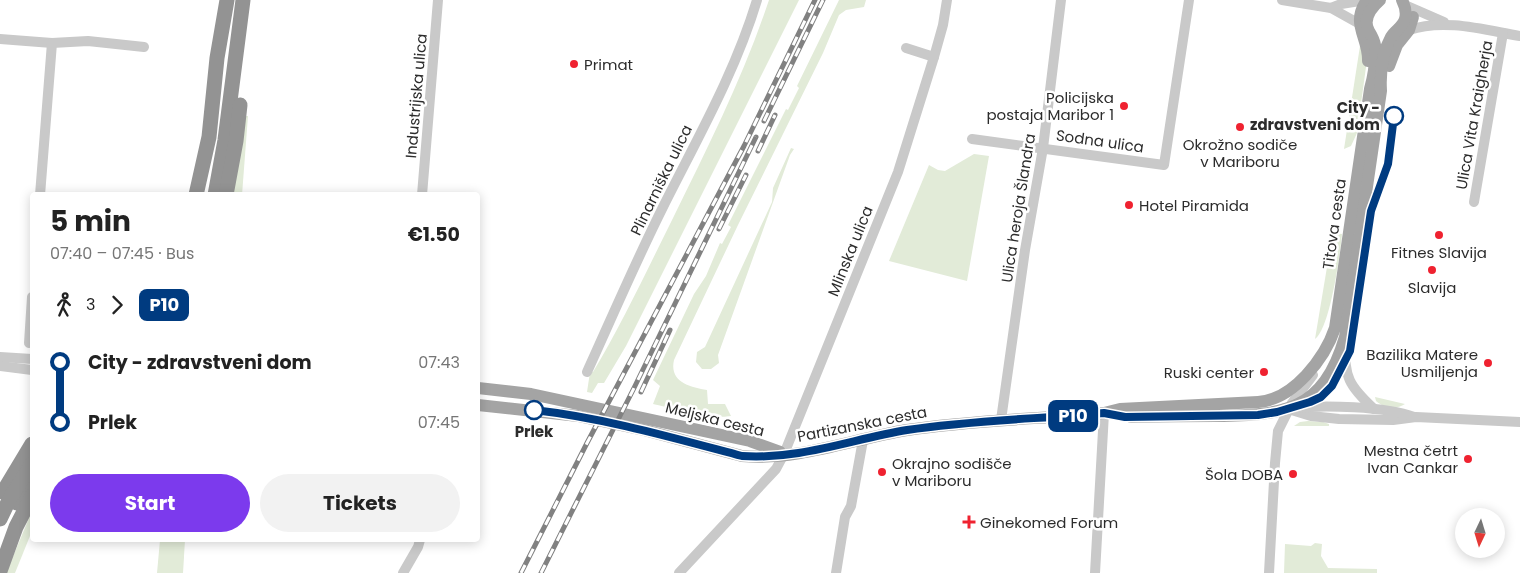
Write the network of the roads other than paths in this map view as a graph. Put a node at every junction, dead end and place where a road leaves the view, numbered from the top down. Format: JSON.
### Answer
{"nodes":[{"id":1,"x":229,"y":0,"type":"edge"},
{"id":2,"x":244,"y":0,"type":"edge"},
{"id":3,"x":438,"y":0,"type":"edge"},
{"id":4,"x":757,"y":0,"type":"edge"},
{"id":5,"x":947,"y":0,"type":"edge"},
{"id":6,"x":1061,"y":0,"type":"edge"},
{"id":7,"x":1189,"y":0,"type":"edge"},
{"id":8,"x":1282,"y":0,"type":"edge"},
{"id":9,"x":1366,"y":0,"type":"edge"},
{"id":10,"x":1380,"y":0,"type":"edge"},
{"id":11,"x":1408,"y":4,"type":"edge"},
{"id":12,"x":1331,"y":8,"type":"junction"},
{"id":13,"x":1452,"y":25,"type":"junction"},
{"id":14,"x":1366,"y":33,"type":"junction"},
{"id":15,"x":1503,"y":33,"type":"junction"},
{"id":16,"x":1520,"y":36,"type":"edge"},
{"id":17,"x":1400,"y":37,"type":"junction"},
{"id":18,"x":0,"y":39,"type":"edge"},
{"id":19,"x":52,"y":43,"type":"junction"},
{"id":20,"x":144,"y":47,"type":"dead end"},
{"id":21,"x":906,"y":48,"type":"dead end"},
{"id":22,"x":934,"y":57,"type":"junction"},
{"id":23,"x":1375,"y":90,"type":"junction"},
{"id":24,"x":972,"y":139,"type":"dead end"},
{"id":25,"x":1044,"y":148,"type":"junction"},
{"id":26,"x":40,"y":192,"type":"edge"},
{"id":27,"x":197,"y":192,"type":"edge"},
{"id":28,"x":209,"y":192,"type":"edge"},
{"id":29,"x":216,"y":192,"type":"edge"},
{"id":30,"x":227,"y":192,"type":"edge"},
{"id":31,"x":422,"y":192,"type":"edge"},
{"id":32,"x":1474,"y":202,"type":"dead end"},
{"id":33,"x":30,"y":328,"type":"edge"},
{"id":34,"x":1345,"y":337,"type":"junction"},
{"id":35,"x":29,"y":343,"type":"dead end"},
{"id":36,"x":0,"y":357,"type":"edge"},
{"id":37,"x":30,"y":359,"type":"edge"},
{"id":38,"x":1320,"y":360,"type":"junction"},
{"id":39,"x":0,"y":366,"type":"edge"},
{"id":40,"x":30,"y":370,"type":"edge"},
{"id":41,"x":587,"y":372,"type":"dead end"},
{"id":42,"x":480,"y":388,"type":"edge"},
{"id":43,"x":1258,"y":402,"type":"junction"},
{"id":44,"x":480,"y":405,"type":"edge"},
{"id":45,"x":1289,"y":409,"type":"junction"},
{"id":46,"x":1374,"y":409,"type":"junction"},
{"id":47,"x":1104,"y":413,"type":"junction"},
{"id":48,"x":1416,"y":417,"type":"junction"},
{"id":49,"x":1001,"y":420,"type":"junction"},
{"id":50,"x":1520,"y":422,"type":"edge"},
{"id":51,"x":863,"y":440,"type":"junction"},
{"id":52,"x":30,"y":447,"type":"edge"},
{"id":53,"x":784,"y":454,"type":"junction"},
{"id":54,"x":30,"y":467,"type":"edge"},
{"id":55,"x":30,"y":481,"type":"edge"},
{"id":56,"x":0,"y":498,"type":"edge"},
{"id":57,"x":30,"y":500,"type":"edge"},
{"id":58,"x":0,"y":519,"type":"edge"},
{"id":59,"x":0,"y":541,"type":"edge"},
{"id":60,"x":419,"y":542,"type":"edge"},
{"id":61,"x":0,"y":571,"type":"edge"},
{"id":62,"x":403,"y":573,"type":"edge"},
{"id":63,"x":679,"y":573,"type":"edge"},
{"id":64,"x":836,"y":573,"type":"edge"},
{"id":65,"x":1095,"y":573,"type":"edge"},
{"id":66,"x":1269,"y":573,"type":"edge"}],
"edges":[{"from":1,"to":27,"type":"highway"},
{"from":1,"to":28,"type":"highway"},
{"from":2,"to":29,"type":"highway"},
{"from":2,"to":30,"type":"highway"},
{"from":3,"to":31,"type":"street","name":"Industrijska ulica"},
{"from":4,"to":41,"type":"street","name":"Plinarniška ulica"},
{"from":5,"to":22,"type":"street","name":"Mlinska ulica"},
{"from":6,"to":25,"type":"street","name":"Ulica heroja Šlandra"},
{"from":7,"to":25,"type":"street","name":"Sodna ulica"},
{"from":8,"to":12,"type":"street"},
{"from":9,"to":12,"type":"street"},
{"from":9,"to":14,"type":"main road"},
{"from":10,"to":14,"type":"main road"},
{"from":11,"to":13,"type":"street"},
{"from":11,"to":17,"type":"main road"},
{"from":11,"to":17,"type":"main road"},
{"from":12,"to":14,"type":"street"},
{"from":13,"to":15,"type":"street"},
{"from":13,"to":17,"type":"street"},
{"from":14,"to":17,"type":"main road"},
{"from":14,"to":23,"type":"main road"},
{"from":15,"to":16,"type":"street"},
{"from":15,"to":32,"type":"street","name":"Ulica Vita Kraigherja"},
{"from":17,"to":23,"type":"main road"},
{"from":18,"to":19,"type":"street"},
{"from":19,"to":20,"type":"street"},
{"from":19,"to":26,"type":"street"},
{"from":21,"to":22,"type":"street"},
{"from":22,"to":53,"type":"street","name":"Mlinska ulica"},
{"from":23,"to":34,"type":"main road","name":"Titova cesta"},
{"from":23,"to":38,"type":"main road","name":"Titova cesta"},
{"from":24,"to":25,"type":"street","name":"Sodna ulica"},
{"from":25,"to":49,"type":"street","name":"Ulica heroja Šlandra"},
{"from":33,"to":35,"type":"street"},
{"from":34,"to":45,"type":"main road","name":"Titova cesta"},
{"from":34,"to":46,"type":"street"},
{"from":36,"to":37,"type":"street"},
{"from":38,"to":43,"type":"main road","name":"Titova cesta"},
{"from":38,"to":45,"type":"street","name":"Titova cesta"},
{"from":39,"to":40,"type":"street"},
{"from":42,"to":53,"type":"main road","name":"Meljska cesta"},
{"from":43,"to":45,"type":"street","name":"Partizanska cesta"},
{"from":43,"to":47,"type":"main road","name":"Partizanska cesta"},
{"from":44,"to":53,"type":"main road","name":"Meljska cesta"},
{"from":45,"to":46,"type":"street","name":"Partizanska cesta"},
{"from":45,"to":47,"type":"main road","name":"Partizanska cesta"},
{"from":45,"to":48,"type":"street","name":"Partizanska cesta"},
{"from":45,"to":66,"type":"street"},
{"from":46,"to":48,"type":"street","name":"Partizanska cesta"},
{"from":47,"to":49,"type":"main road","name":"Partizanska cesta"},
{"from":47,"to":65,"type":"street"},
{"from":48,"to":50,"type":"street","name":"Partizanska cesta"},
{"from":49,"to":51,"type":"main road","name":"Partizanska cesta"},
{"from":51,"to":53,"type":"main road","name":"Partizanska cesta"},
{"from":51,"to":64,"type":"street"},
{"from":52,"to":56,"type":"highway"},
{"from":53,"to":63,"type":"street","name":"Partizanska cesta"},
{"from":54,"to":58,"type":"highway"},
{"from":55,"to":59,"type":"highway"},
{"from":57,"to":61,"type":"highway"},
{"from":60,"to":62,"type":"street"}]}
